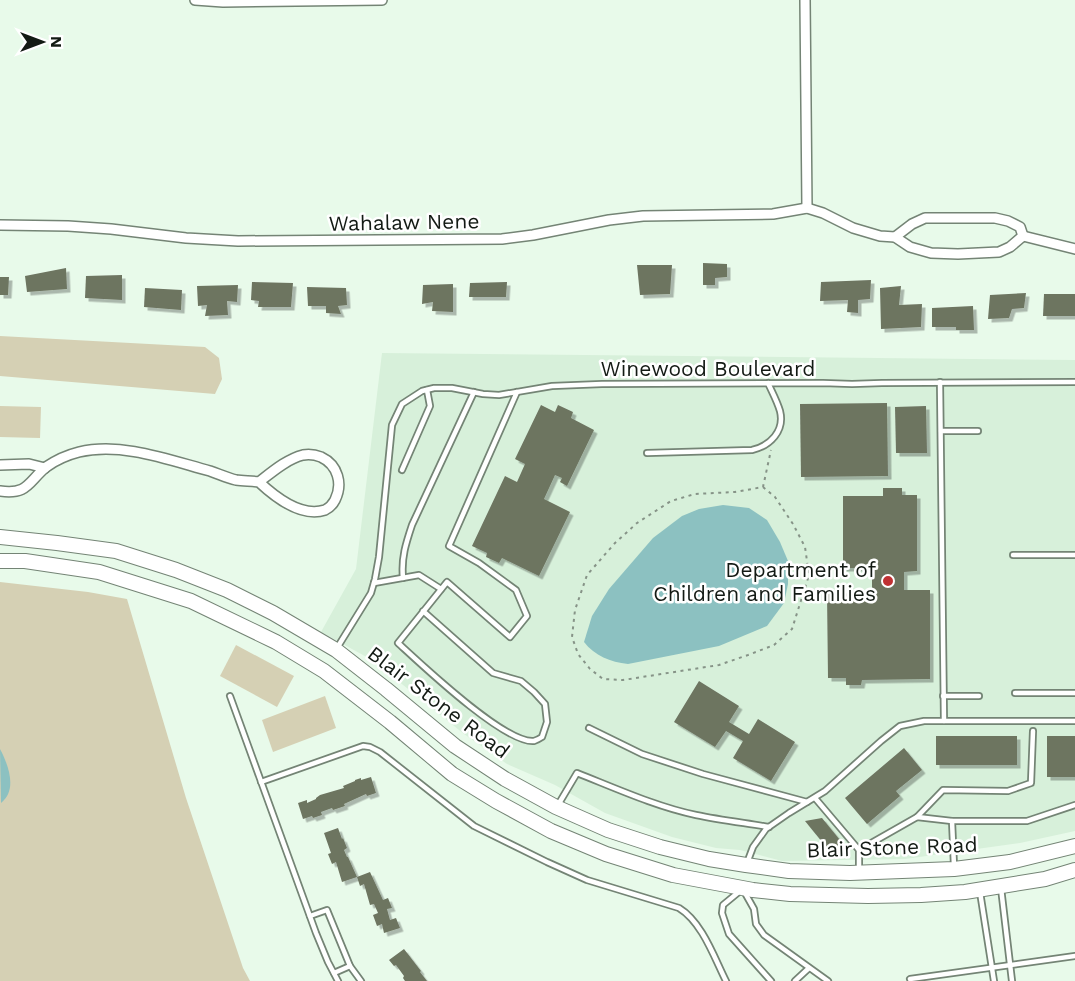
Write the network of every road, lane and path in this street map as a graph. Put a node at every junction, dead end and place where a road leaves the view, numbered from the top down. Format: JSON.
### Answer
{"nodes":[{"id":1,"x":195,"y":0,"type":"edge"},
{"id":2,"x":382,"y":0,"type":"edge"},
{"id":3,"x":805,"y":0,"type":"edge"},
{"id":4,"x":807,"y":208,"type":"junction"},
{"id":5,"x":0,"y":225,"type":"edge"},
{"id":6,"x":1023,"y":236,"type":"junction"},
{"id":7,"x":895,"y":237,"type":"junction"},
{"id":8,"x":1075,"y":249,"type":"edge"},
{"id":9,"x":940,"y":382,"type":"junction"},
{"id":10,"x":1075,"y":382,"type":"edge"},
{"id":11,"x":768,"y":383,"type":"junction"},
{"id":12,"x":427,"y":390,"type":"junction"},
{"id":13,"x":474,"y":392,"type":"junction"},
{"id":14,"x":517,"y":392,"type":"junction"},
{"id":15,"x":941,"y":431,"type":"junction"},
{"id":16,"x":978,"y":431,"type":"dead end"},
{"id":17,"x":773,"y":439,"type":"junction"},
{"id":18,"x":647,"y":453,"type":"dead end"},
{"id":19,"x":0,"y":465,"type":"edge"},
{"id":20,"x":45,"y":468,"type":"junction"},
{"id":21,"x":402,"y":470,"type":"dead end"},
{"id":22,"x":259,"y":482,"type":"junction"},
{"id":23,"x":763,"y":487,"type":"junction"},
{"id":24,"x":0,"y":491,"type":"edge"},
{"id":25,"x":0,"y":537,"type":"edge"},
{"id":26,"x":1013,"y":555,"type":"dead end"},
{"id":27,"x":1075,"y":555,"type":"edge"},
{"id":28,"x":0,"y":561,"type":"edge"},
{"id":29,"x":404,"y":578,"type":"junction"},
{"id":30,"x":374,"y":583,"type":"junction"},
{"id":31,"x":441,"y":589,"type":"junction"},
{"id":32,"x":423,"y":611,"type":"junction"},
{"id":33,"x":336,"y":650,"type":"junction"},
{"id":34,"x":324,"y":671,"type":"junction"},
{"id":35,"x":1015,"y":693,"type":"dead end"},
{"id":36,"x":1075,"y":693,"type":"edge"},
{"id":37,"x":230,"y":696,"type":"dead end"},
{"id":38,"x":943,"y":696,"type":"junction"},
{"id":39,"x":979,"y":696,"type":"dead end"},
{"id":40,"x":944,"y":721,"type":"junction"},
{"id":41,"x":1075,"y":721,"type":"edge"},
{"id":42,"x":589,"y":728,"type":"dead end"},
{"id":43,"x":1033,"y":731,"type":"dead end"},
{"id":44,"x":261,"y":782,"type":"junction"},
{"id":45,"x":815,"y":798,"type":"junction"},
{"id":46,"x":808,"y":802,"type":"junction"},
{"id":47,"x":1075,"y":805,"type":"edge"},
{"id":48,"x":556,"y":807,"type":"junction"},
{"id":49,"x":917,"y":817,"type":"junction"},
{"id":50,"x":951,"y":821,"type":"junction"},
{"id":51,"x":770,"y":827,"type":"junction"},
{"id":52,"x":544,"y":828,"type":"junction"},
{"id":53,"x":1075,"y":846,"type":"edge"},
{"id":54,"x":859,"y":850,"type":"junction"},
{"id":55,"x":746,"y":865,"type":"junction"},
{"id":56,"x":954,"y":869,"type":"junction"},
{"id":57,"x":1075,"y":870,"type":"edge"},
{"id":58,"x":860,"y":872,"type":"junction"},
{"id":59,"x":1001,"y":886,"type":"junction"},
{"id":60,"x":743,"y":889,"type":"junction"},
{"id":61,"x":980,"y":889,"type":"junction"},
{"id":62,"x":956,"y":892,"type":"junction"},
{"id":63,"x":310,"y":916,"type":"junction"},
{"id":64,"x":1075,"y":956,"type":"edge"},
{"id":65,"x":1010,"y":965,"type":"junction"},
{"id":66,"x":350,"y":966,"type":"junction"},
{"id":67,"x":809,"y":968,"type":"junction"},
{"id":68,"x":992,"y":968,"type":"junction"},
{"id":69,"x":334,"y":973,"type":"junction"},
{"id":70,"x":338,"y":981,"type":"edge"},
{"id":71,"x":362,"y":981,"type":"edge"},
{"id":72,"x":726,"y":981,"type":"edge"},
{"id":73,"x":771,"y":981,"type":"edge"},
{"id":74,"x":795,"y":981,"type":"edge"},
{"id":75,"x":828,"y":981,"type":"edge"},
{"id":76,"x":910,"y":981,"type":"edge"},
{"id":77,"x":994,"y":981,"type":"edge"},
{"id":78,"x":1012,"y":981,"type":"edge"}],
"edges":[{"from":1,"to":2,"type":"street"},
{"from":3,"to":4,"type":"street"},
{"from":4,"to":5,"type":"street","name":"Wahalaw Nene"},
{"from":4,"to":7,"type":"street"},
{"from":6,"to":7,"type":"street"},
{"from":6,"to":7,"type":"street"},
{"from":6,"to":8,"type":"street"},
{"from":9,"to":10,"type":"lane","name":"Winewood Boulevard"},
{"from":9,"to":11,"type":"lane","name":"Winewood Boulevard"},
{"from":9,"to":15,"type":"lane"},
{"from":11,"to":14,"type":"lane","name":"Winewood Boulevard"},
{"from":11,"to":17,"type":"lane"},
{"from":12,"to":13,"type":"lane","name":"Winewood Boulevard"},
{"from":12,"to":21,"type":"lane"},
{"from":12,"to":30,"type":"lane","name":"Winewood Boulevard"},
{"from":13,"to":14,"type":"lane","name":"Winewood Boulevard"},
{"from":13,"to":29,"type":"lane"},
{"from":14,"to":31,"type":"lane"},
{"from":15,"to":16,"type":"lane"},
{"from":15,"to":38,"type":"lane"},
{"from":17,"to":18,"type":"lane"},
{"from":17,"to":23,"type":"path"},
{"from":19,"to":20,"type":"street"},
{"from":20,"to":22,"type":"street"},
{"from":20,"to":24,"type":"street"},
{"from":22,"to":22,"type":"street"},
{"from":23,"to":23,"type":"path"},
{"from":25,"to":33,"type":"main road","name":"Blair Stone Road"},
{"from":26,"to":27,"type":"lane"},
{"from":28,"to":34,"type":"main road"},
{"from":29,"to":30,"type":"lane"},
{"from":29,"to":31,"type":"lane"},
{"from":30,"to":33,"type":"lane","name":"Winewood Boulevard"},
{"from":31,"to":32,"type":"lane"},
{"from":32,"to":32,"type":"lane"},
{"from":33,"to":34,"type":"main road"},
{"from":33,"to":48,"type":"main road","name":"Blair Stone Road"},
{"from":34,"to":52,"type":"main road"},
{"from":35,"to":36,"type":"lane"},
{"from":37,"to":44,"type":"lane"},
{"from":38,"to":39,"type":"lane"},
{"from":38,"to":40,"type":"lane"},
{"from":40,"to":41,"type":"lane"},
{"from":40,"to":45,"type":"lane"},
{"from":42,"to":46,"type":"lane"},
{"from":43,"to":49,"type":"lane"},
{"from":44,"to":63,"type":"lane"},
{"from":44,"to":72,"type":"lane"},
{"from":45,"to":46,"type":"lane"},
{"from":45,"to":54,"type":"lane"},
{"from":46,"to":51,"type":"lane"},
{"from":47,"to":50,"type":"lane"},
{"from":48,"to":51,"type":"lane"},
{"from":48,"to":52,"type":"main road"},
{"from":48,"to":55,"type":"main road","name":"Blair Stone Road"},
{"from":49,"to":50,"type":"lane"},
{"from":49,"to":54,"type":"lane"},
{"from":50,"to":56,"type":"lane"},
{"from":51,"to":55,"type":"lane"},
{"from":52,"to":60,"type":"main road"},
{"from":53,"to":56,"type":"main road","name":"Blair Stone Road"},
{"from":54,"to":58,"type":"lane"},
{"from":55,"to":58,"type":"main road","name":"Blair Stone Road"},
{"from":55,"to":60,"type":"main road"},
{"from":56,"to":58,"type":"main road","name":"Blair Stone Road"},
{"from":56,"to":62,"type":"main road"},
{"from":57,"to":59,"type":"main road"},
{"from":59,"to":61,"type":"main road"},
{"from":59,"to":65,"type":"lane"},
{"from":60,"to":62,"type":"main road"},
{"from":60,"to":67,"type":"lane"},
{"from":60,"to":73,"type":"lane"},
{"from":61,"to":62,"type":"main road"},
{"from":61,"to":68,"type":"lane"},
{"from":63,"to":66,"type":"lane"},
{"from":63,"to":69,"type":"lane"},
{"from":64,"to":65,"type":"lane"},
{"from":65,"to":68,"type":"lane"},
{"from":65,"to":78,"type":"lane"},
{"from":66,"to":69,"type":"lane"},
{"from":66,"to":71,"type":"lane"},
{"from":67,"to":74,"type":"lane"},
{"from":67,"to":75,"type":"lane"},
{"from":68,"to":76,"type":"lane"},
{"from":68,"to":77,"type":"lane"},
{"from":69,"to":70,"type":"lane"}]}
